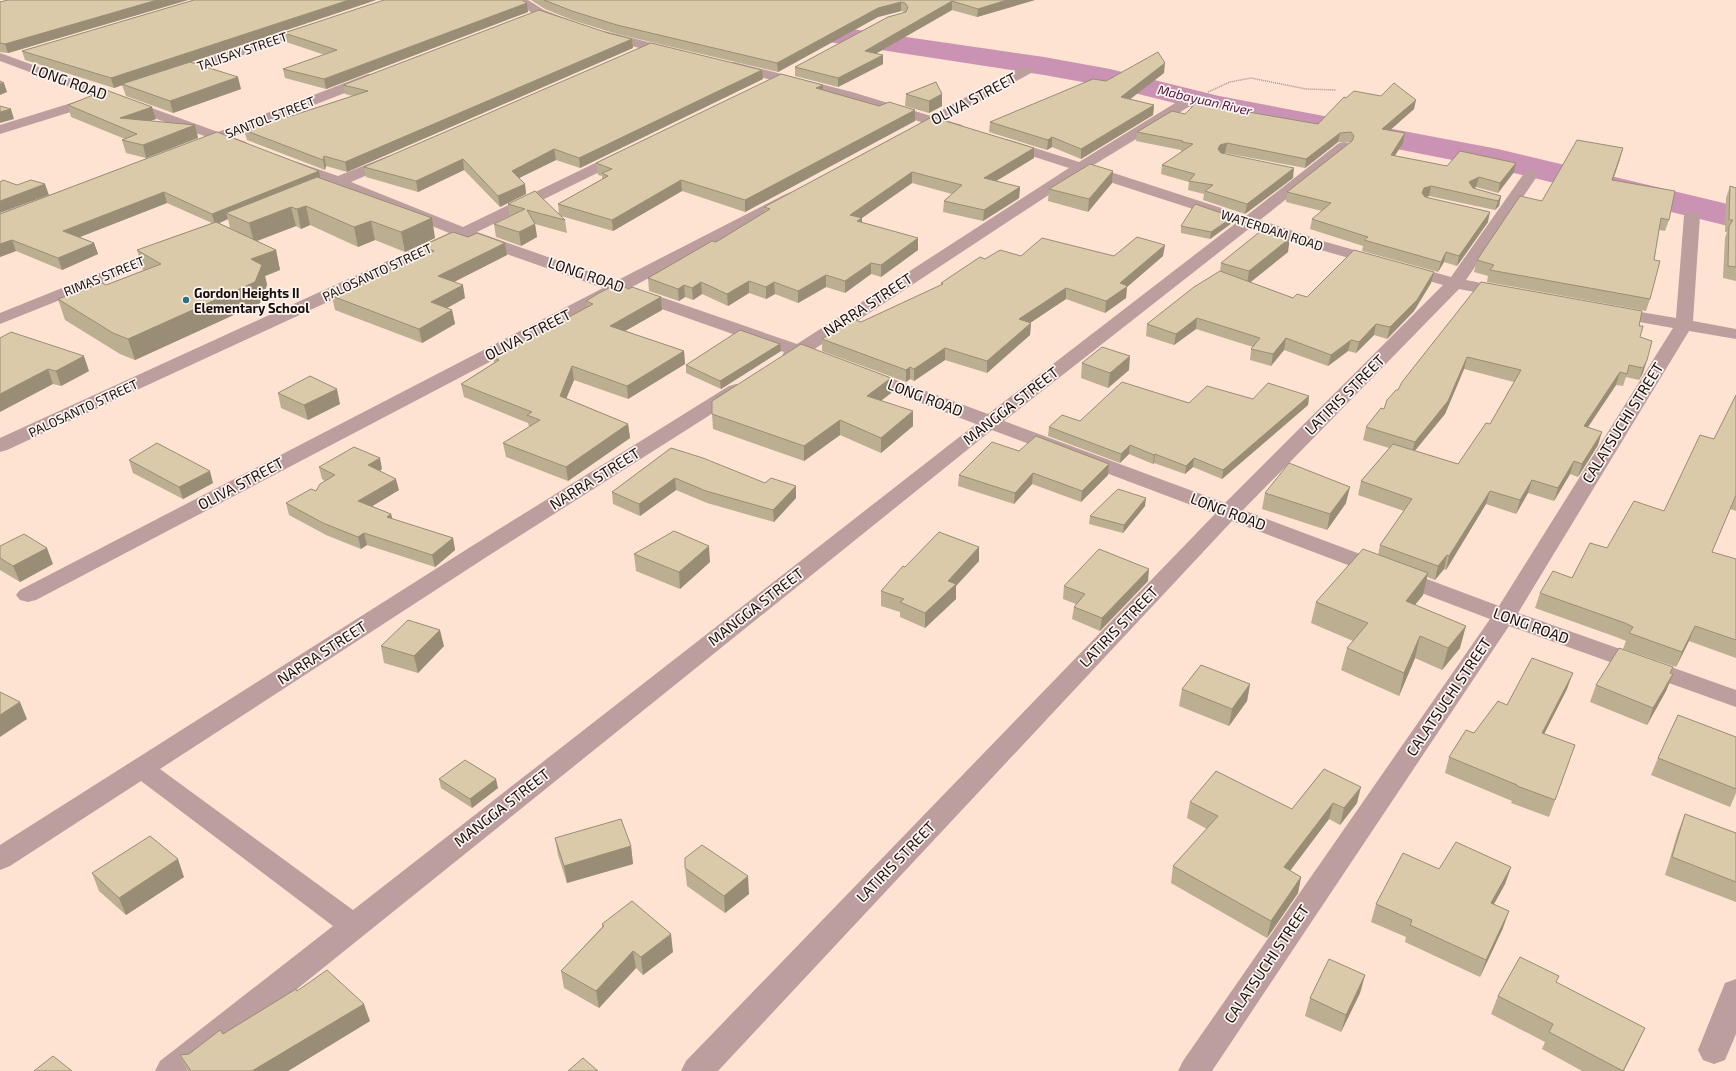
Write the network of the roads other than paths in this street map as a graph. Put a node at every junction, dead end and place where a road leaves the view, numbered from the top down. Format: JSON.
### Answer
{"nodes":[{"id":1,"x":520,"y":0,"type":"edge"},
{"id":2,"x":540,"y":13,"type":"junction"},
{"id":3,"x":525,"y":19,"type":"edge"},
{"id":4,"x":325,"y":23,"type":"edge"},
{"id":5,"x":575,"y":26,"type":"edge"},
{"id":6,"x":590,"y":31,"type":"edge"},
{"id":7,"x":651,"y":47,"type":"junction"},
{"id":8,"x":29,"y":53,"type":"edge"},
{"id":9,"x":687,"y":55,"type":"edge"},
{"id":10,"x":629,"y":56,"type":"edge"},
{"id":11,"x":2,"y":59,"type":"edge"},
{"id":12,"x":723,"y":63,"type":"edge"},
{"id":13,"x":800,"y":67,"type":"edge"},
{"id":14,"x":1026,"y":70,"type":"dead end"},
{"id":15,"x":384,"y":73,"type":"edge"},
{"id":16,"x":160,"y":78,"type":"edge"},
{"id":17,"x":780,"y":78,"type":"junction"},
{"id":18,"x":759,"y":88,"type":"edge"},
{"id":19,"x":115,"y":93,"type":"junction"},
{"id":20,"x":1190,"y":100,"type":"dead end"},
{"id":21,"x":933,"y":120,"type":"junction"},
{"id":22,"x":0,"y":130,"type":"edge"},
{"id":23,"x":970,"y":132,"type":"edge"},
{"id":24,"x":908,"y":134,"type":"edge"},
{"id":25,"x":219,"y":136,"type":"junction"},
{"id":26,"x":992,"y":139,"type":"edge"},
{"id":27,"x":198,"y":145,"type":"edge"},
{"id":28,"x":1344,"y":146,"type":"edge"},
{"id":29,"x":639,"y":147,"type":"edge"},
{"id":30,"x":404,"y":153,"type":"edge"},
{"id":31,"x":1080,"y":167,"type":"junction"},
{"id":32,"x":1530,"y":175,"type":"dead end"},
{"id":33,"x":339,"y":182,"type":"junction"},
{"id":34,"x":807,"y":188,"type":"edge"},
{"id":35,"x":318,"y":190,"type":"edge"},
{"id":36,"x":1692,"y":216,"type":"dead end"},
{"id":37,"x":1247,"y":222,"type":"junction"},
{"id":38,"x":463,"y":233,"type":"junction"},
{"id":39,"x":181,"y":245,"type":"edge"},
{"id":40,"x":1455,"y":283,"type":"junction"},
{"id":41,"x":620,"y":287,"type":"junction"},
{"id":42,"x":1521,"y":296,"type":"edge"},
{"id":43,"x":1597,"y":310,"type":"edge"},
{"id":44,"x":0,"y":319,"type":"edge"},
{"id":45,"x":1684,"y":325,"type":"junction"},
{"id":46,"x":1736,"y":334,"type":"edge"},
{"id":47,"x":799,"y":350,"type":"junction"},
{"id":48,"x":772,"y":367,"type":"edge"},
{"id":49,"x":752,"y":380,"type":"edge"},
{"id":50,"x":989,"y":423,"type":"junction"},
{"id":51,"x":0,"y":446,"type":"edge"},
{"id":52,"x":1229,"y":512,"type":"junction"},
{"id":53,"x":28,"y":595,"type":"dead end"},
{"id":54,"x":1504,"y":616,"type":"junction"},
{"id":55,"x":1736,"y":700,"type":"edge"},
{"id":56,"x":141,"y":768,"type":"junction"},
{"id":57,"x":0,"y":858,"type":"edge"},
{"id":58,"x":354,"y":926,"type":"junction"},
{"id":59,"x":1736,"y":992,"type":"edge"},
{"id":60,"x":1714,"y":1050,"type":"dead end"},
{"id":61,"x":171,"y":1071,"type":"edge"},
{"id":62,"x":697,"y":1071,"type":"edge"},
{"id":63,"x":1194,"y":1071,"type":"edge"}],
"edges":[{"from":1,"to":2,"type":"street"},
{"from":2,"to":3,"type":"street"},
{"from":2,"to":5,"type":"street"},
{"from":4,"to":16,"type":"street","name":"TALISAY STREET"},
{"from":6,"to":7,"type":"street"},
{"from":7,"to":9,"type":"street"},
{"from":7,"to":10,"type":"street"},
{"from":8,"to":11,"type":"street"},
{"from":11,"to":19,"type":"street","name":"LONG ROAD"},
{"from":12,"to":17,"type":"street"},
{"from":13,"to":17,"type":"street"},
{"from":14,"to":21,"type":"street","name":"OLIVA STREET"},
{"from":15,"to":25,"type":"street","name":"SANTOL STREET"},
{"from":17,"to":18,"type":"street"},
{"from":17,"to":21,"type":"street"},
{"from":19,"to":22,"type":"street"},
{"from":19,"to":25,"type":"street","name":"LONG ROAD"},
{"from":20,"to":31,"type":"street","name":"NARRA STREET"},
{"from":21,"to":23,"type":"street"},
{"from":21,"to":24,"type":"street","name":"OLIVA STREET"},
{"from":25,"to":27,"type":"street","name":"SANTOL STREET"},
{"from":25,"to":33,"type":"street","name":"LONG ROAD"},
{"from":26,"to":31,"type":"street","name":"WATERDAM ROAD"},
{"from":28,"to":37,"type":"street","name":"MANGGA STREET"},
{"from":29,"to":38,"type":"street","name":"PALOSANTO STREET"},
{"from":30,"to":33,"type":"street"},
{"from":31,"to":37,"type":"street","name":"WATERDAM ROAD"},
{"from":31,"to":47,"type":"street","name":"NARRA STREET"},
{"from":32,"to":40,"type":"street","name":"LATIRIS STREET"},
{"from":33,"to":35,"type":"street"},
{"from":33,"to":38,"type":"street","name":"LONG ROAD"},
{"from":34,"to":41,"type":"street","name":"OLIVA STREET"},
{"from":36,"to":45,"type":"street","name":"CALATSUCHI STREET"},
{"from":37,"to":40,"type":"street","name":"WATERDAM ROAD"},
{"from":37,"to":50,"type":"street","name":"MANGGA STREET"},
{"from":38,"to":41,"type":"street","name":"LONG ROAD"},
{"from":38,"to":51,"type":"street","name":"PALOSANTO STREET"},
{"from":39,"to":44,"type":"street","name":"RIMAS STREET"},
{"from":40,"to":42,"type":"street","name":"WATERDAM ROAD"},
{"from":40,"to":52,"type":"street","name":"LATIRIS STREET"},
{"from":41,"to":47,"type":"street","name":"LONG ROAD"},
{"from":41,"to":53,"type":"street","name":"OLIVA STREET"},
{"from":43,"to":45,"type":"street"},
{"from":45,"to":46,"type":"street"},
{"from":45,"to":54,"type":"street","name":"CALATSUCHI STREET"},
{"from":47,"to":48,"type":"street","name":"NARRA STREET"},
{"from":47,"to":50,"type":"street","name":"LONG ROAD"},
{"from":49,"to":56,"type":"street","name":"NARRA STREET"},
{"from":50,"to":52,"type":"street","name":"LONG ROAD"},
{"from":50,"to":58,"type":"street","name":"MANGGA STREET"},
{"from":52,"to":54,"type":"street","name":"LONG ROAD"},
{"from":52,"to":62,"type":"street","name":"LATIRIS STREET"},
{"from":54,"to":55,"type":"street","name":"LONG ROAD"},
{"from":54,"to":63,"type":"street","name":"CALATSUCHI STREET"},
{"from":56,"to":57,"type":"street","name":"NARRA STREET"},
{"from":56,"to":58,"type":"street"},
{"from":58,"to":61,"type":"street","name":"MANGGA STREET"},
{"from":59,"to":60,"type":"street"}]}
